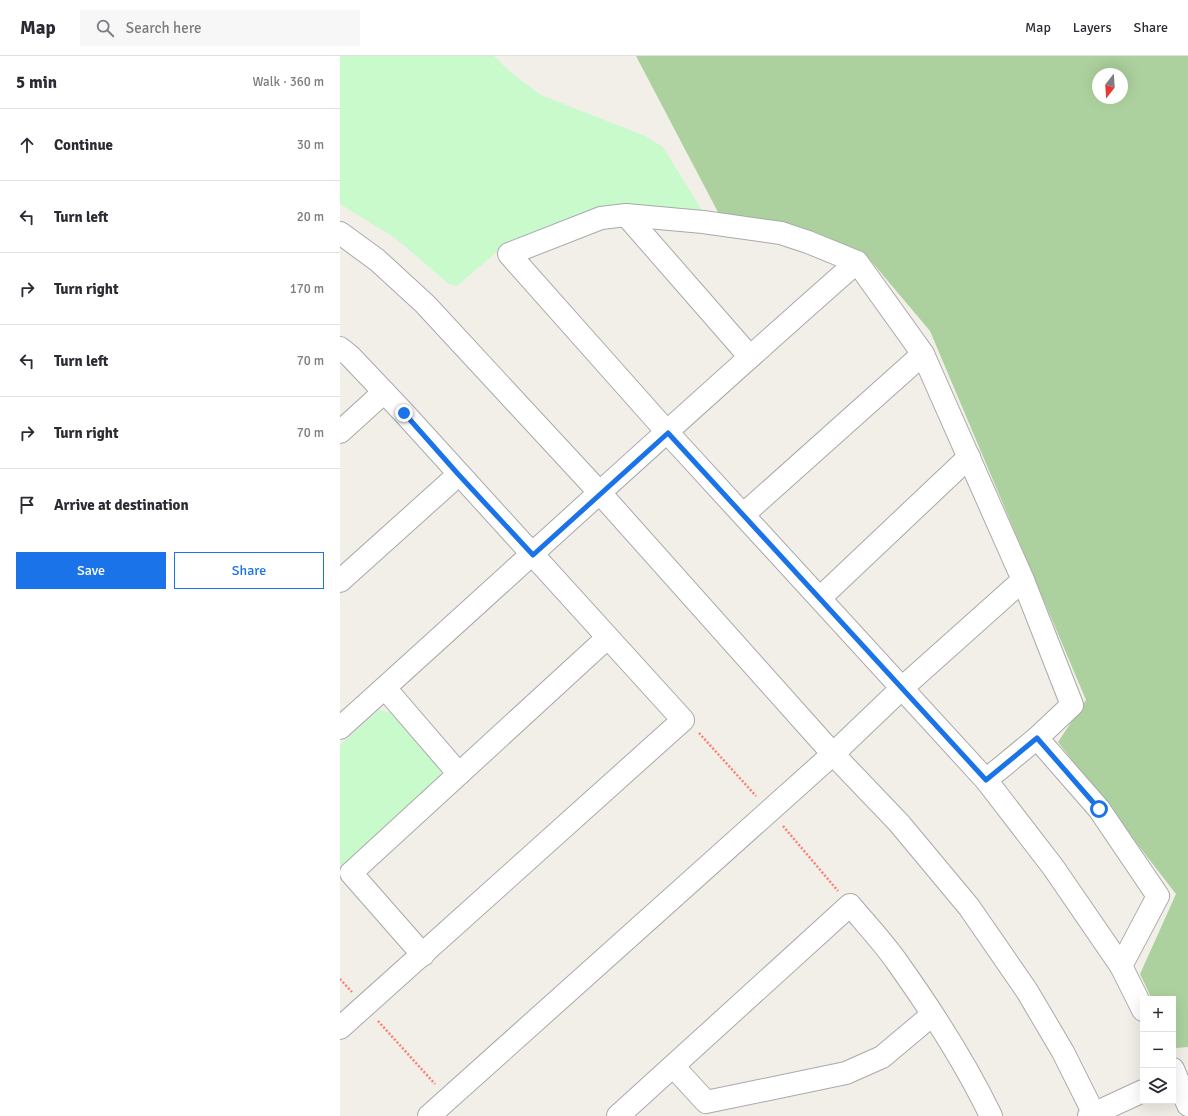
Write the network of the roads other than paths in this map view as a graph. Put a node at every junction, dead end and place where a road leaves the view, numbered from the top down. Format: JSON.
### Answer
{"nodes":[{"id":1,"x":626,"y":215,"type":"junction"},
{"id":2,"x":340,"y":234,"type":"edge"},
{"id":3,"x":857,"y":262,"type":"junction"},
{"id":4,"x":340,"y":348,"type":"edge"},
{"id":5,"x":923,"y":354,"type":"junction"},
{"id":6,"x":750,"y":357,"type":"junction"},
{"id":7,"x":384,"y":392,"type":"junction"},
{"id":8,"x":340,"y":432,"type":"edge"},
{"id":9,"x":668,"y":433,"type":"junction"},
{"id":10,"x":969,"y":457,"type":"junction"},
{"id":11,"x":458,"y":474,"type":"junction"},
{"id":12,"x":600,"y":494,"type":"junction"},
{"id":13,"x":744,"y":514,"type":"junction"},
{"id":14,"x":533,"y":555,"type":"junction"},
{"id":15,"x":1023,"y":580,"type":"junction"},
{"id":16,"x":340,"y":581,"type":"edge"},
{"id":17,"x":820,"y":598,"type":"junction"},
{"id":18,"x":607,"y":638,"type":"junction"},
{"id":19,"x":385,"y":688,"type":"junction"},
{"id":20,"x":901,"y":689,"type":"junction"},
{"id":21,"x":340,"y":728,"type":"edge"},
{"id":22,"x":1037,"y":738,"type":"junction"},
{"id":23,"x":833,"y":754,"type":"junction"},
{"id":24,"x":459,"y":774,"type":"junction"},
{"id":25,"x":986,"y":780,"type":"junction"},
{"id":26,"x":423,"y":955,"type":"junction"},
{"id":27,"x":1121,"y":966,"type":"junction"},
{"id":28,"x":1140,"y":1004,"type":"edge"},
{"id":29,"x":932,"y":1015,"type":"junction"},
{"id":30,"x":340,"y":1028,"type":"edge"},
{"id":31,"x":673,"y":1066,"type":"junction"},
{"id":32,"x":1178,"y":1074,"type":"edge"},
{"id":33,"x":1140,"y":1092,"type":"edge"},
{"id":34,"x":1188,"y":1105,"type":"edge"},
{"id":35,"x":1092,"y":1115,"type":"edge"},
{"id":36,"x":429,"y":1116,"type":"edge"},
{"id":37,"x":618,"y":1116,"type":"edge"},
{"id":38,"x":991,"y":1116,"type":"edge"}],
"edges":[{"from":1,"to":3,"type":"street"},
{"from":1,"to":6,"type":"street"},
{"from":1,"to":9,"type":"street"},
{"from":2,"to":12,"type":"street"},
{"from":3,"to":5,"type":"street"},
{"from":3,"to":6,"type":"street"},
{"from":4,"to":7,"type":"street"},
{"from":5,"to":10,"type":"street"},
{"from":5,"to":13,"type":"street"},
{"from":6,"to":9,"type":"street"},
{"from":7,"to":8,"type":"street"},
{"from":7,"to":11,"type":"street"},
{"from":9,"to":12,"type":"street"},
{"from":9,"to":13,"type":"street"},
{"from":10,"to":15,"type":"street"},
{"from":10,"to":17,"type":"street"},
{"from":11,"to":14,"type":"street"},
{"from":11,"to":16,"type":"street"},
{"from":12,"to":14,"type":"street"},
{"from":12,"to":23,"type":"street"},
{"from":13,"to":17,"type":"street"},
{"from":14,"to":18,"type":"street"},
{"from":14,"to":19,"type":"street"},
{"from":15,"to":20,"type":"street"},
{"from":15,"to":22,"type":"street"},
{"from":17,"to":20,"type":"street"},
{"from":18,"to":24,"type":"street"},
{"from":18,"to":26,"type":"street"},
{"from":19,"to":21,"type":"street"},
{"from":19,"to":24,"type":"street"},
{"from":20,"to":23,"type":"street"},
{"from":20,"to":25,"type":"street"},
{"from":22,"to":25,"type":"street"},
{"from":22,"to":27,"type":"street"},
{"from":23,"to":35,"type":"street"},
{"from":23,"to":36,"type":"street"},
{"from":24,"to":26,"type":"street"},
{"from":25,"to":27,"type":"street"},
{"from":26,"to":30,"type":"street"},
{"from":27,"to":28,"type":"street"},
{"from":29,"to":31,"type":"street"},
{"from":29,"to":31,"type":"street"},
{"from":29,"to":38,"type":"street"},
{"from":31,"to":37,"type":"street"},
{"from":32,"to":34,"type":"street"},
{"from":33,"to":35,"type":"street"}]}
